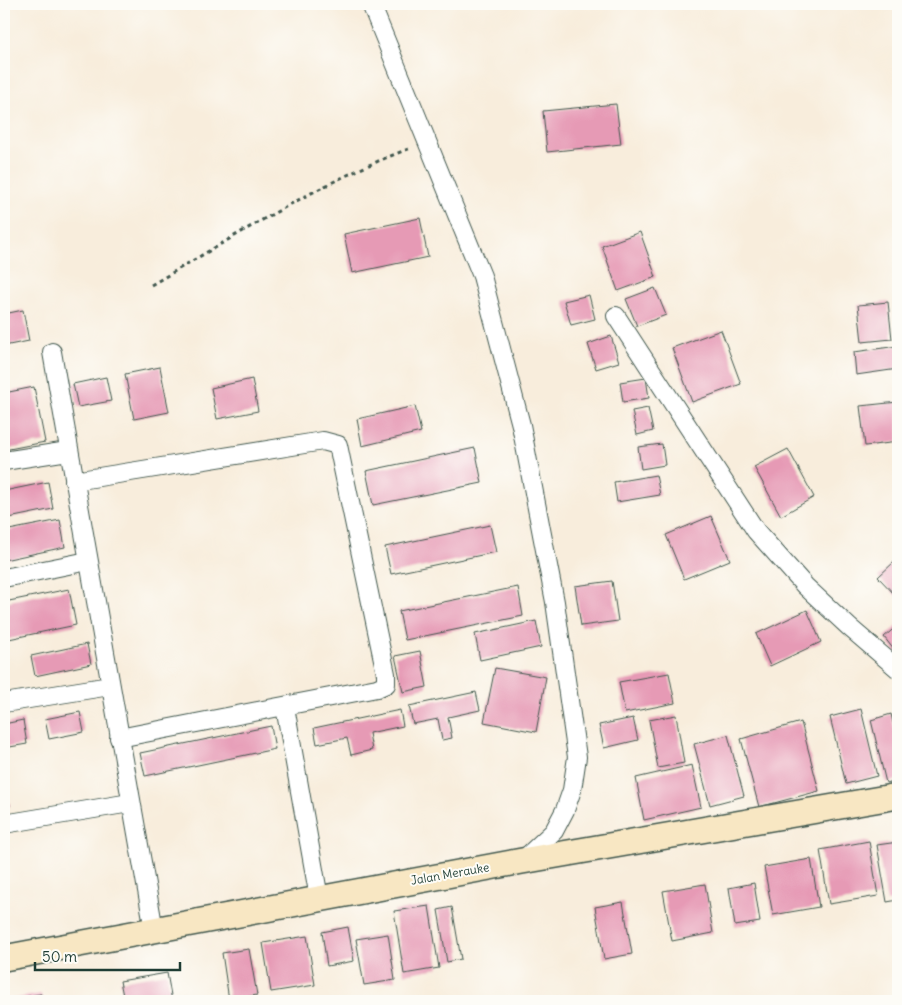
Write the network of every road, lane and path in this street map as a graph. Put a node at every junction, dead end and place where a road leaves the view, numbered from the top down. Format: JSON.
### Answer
{"nodes":[{"id":1,"x":371,"y":4,"type":"edge"},
{"id":2,"x":428,"y":142,"type":"junction"},
{"id":3,"x":151,"y":285,"type":"dead end"},
{"id":4,"x":616,"y":316,"type":"dead end"},
{"id":5,"x":52,"y":352,"type":"dead end"},
{"id":6,"x":68,"y":451,"type":"junction"},
{"id":7,"x":4,"y":461,"type":"edge"},
{"id":8,"x":74,"y":480,"type":"junction"},
{"id":9,"x":88,"y":561,"type":"junction"},
{"id":10,"x":4,"y":578,"type":"edge"},
{"id":11,"x":898,"y":669,"type":"edge"},
{"id":12,"x":110,"y":686,"type":"junction"},
{"id":13,"x":4,"y":703,"type":"edge"},
{"id":14,"x":285,"y":707,"type":"junction"},
{"id":15,"x":119,"y":738,"type":"junction"},
{"id":16,"x":898,"y":796,"type":"edge"},
{"id":17,"x":130,"y":803,"type":"junction"},
{"id":18,"x":4,"y":824,"type":"edge"},
{"id":19,"x":522,"y":861,"type":"junction"},
{"id":20,"x":319,"y":898,"type":"junction"},
{"id":21,"x":154,"y":930,"type":"junction"},
{"id":22,"x":4,"y":958,"type":"edge"}],
"edges":[{"from":1,"to":2,"type":"street"},
{"from":2,"to":3,"type":"path"},
{"from":2,"to":19,"type":"street"},
{"from":4,"to":11,"type":"street"},
{"from":5,"to":6,"type":"street"},
{"from":6,"to":7,"type":"street"},
{"from":6,"to":8,"type":"street"},
{"from":8,"to":9,"type":"street"},
{"from":8,"to":14,"type":"street"},
{"from":9,"to":10,"type":"street"},
{"from":9,"to":12,"type":"street"},
{"from":12,"to":13,"type":"street"},
{"from":12,"to":15,"type":"street"},
{"from":14,"to":15,"type":"street"},
{"from":14,"to":20,"type":"street"},
{"from":15,"to":17,"type":"street"},
{"from":16,"to":19,"type":"street","name":"Jalan Merauke"},
{"from":17,"to":18,"type":"street"},
{"from":17,"to":21,"type":"street"},
{"from":19,"to":20,"type":"street","name":"Jalan Merauke"},
{"from":20,"to":21,"type":"street","name":"Jalan Merauke"},
{"from":21,"to":22,"type":"street","name":"Jalan Merauke"}]}
